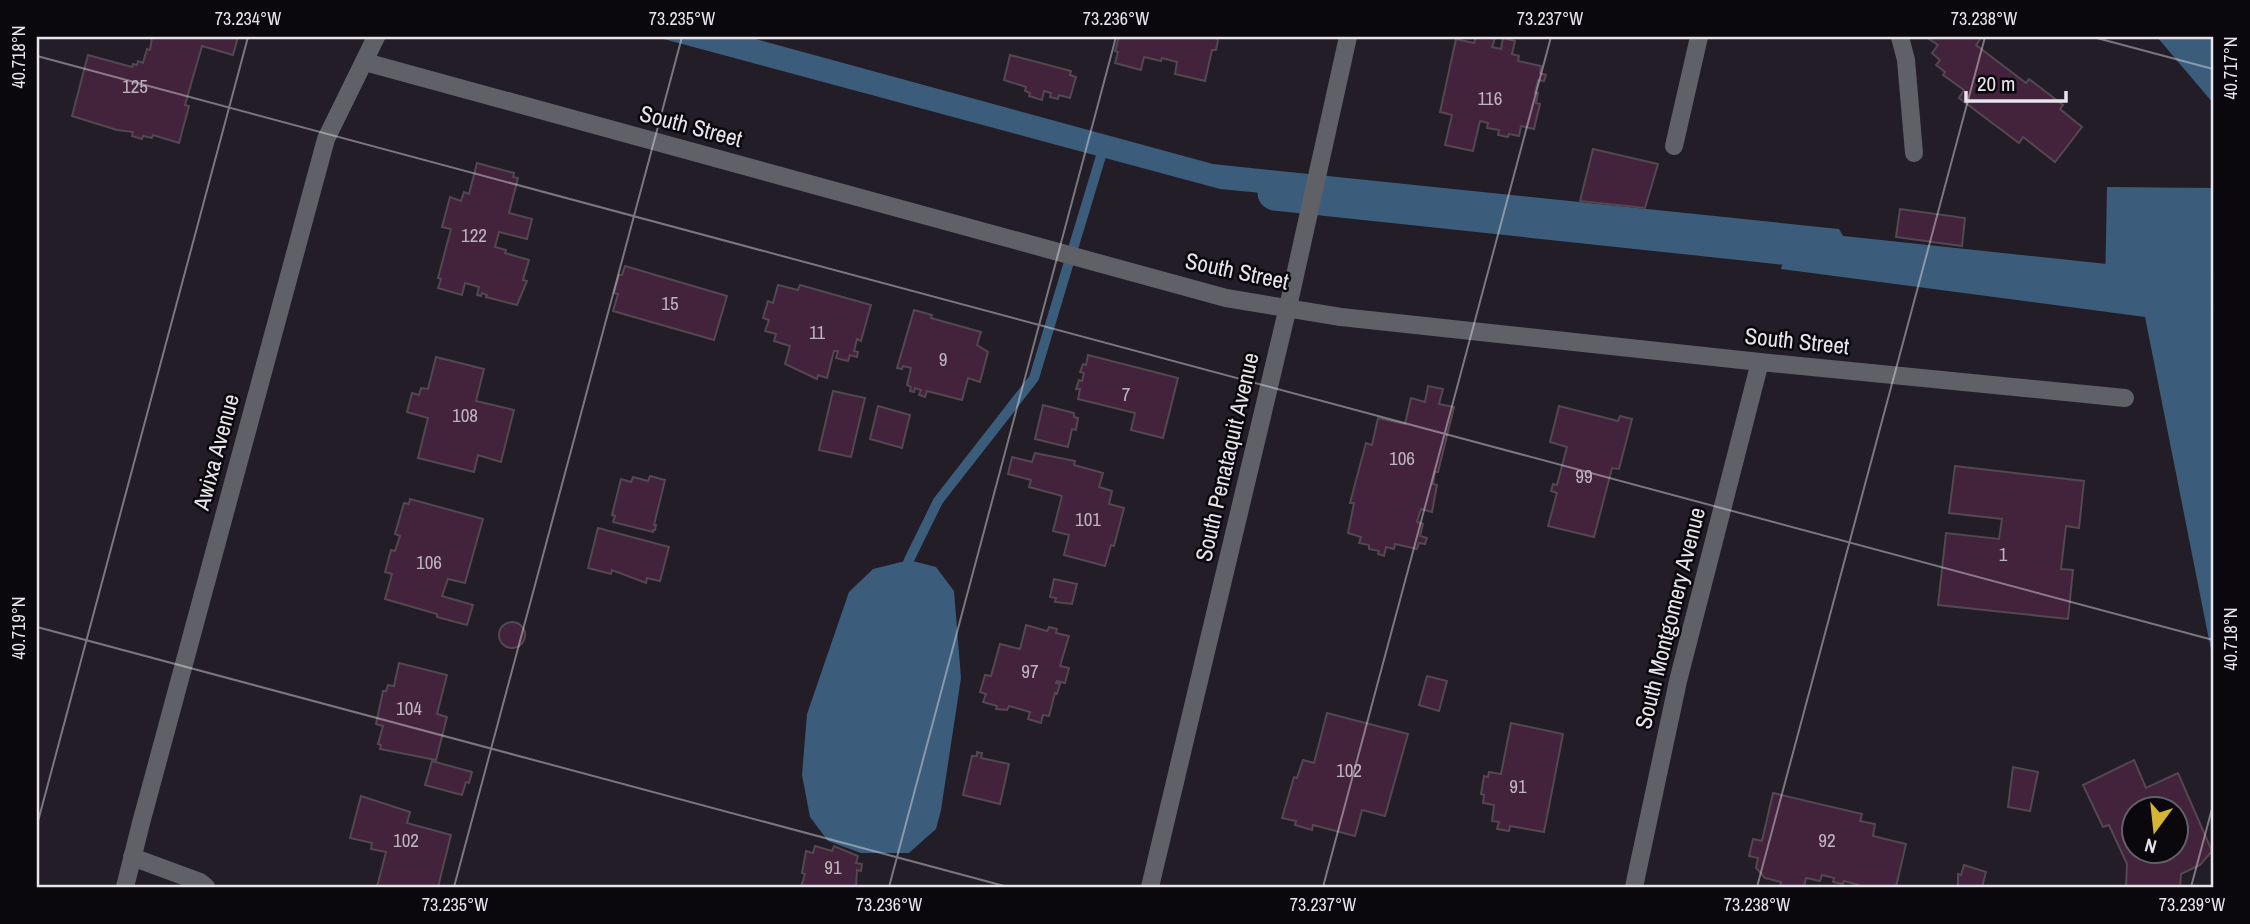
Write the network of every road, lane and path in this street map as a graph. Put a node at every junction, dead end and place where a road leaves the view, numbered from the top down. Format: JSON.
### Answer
{"nodes":[{"id":1,"x":376,"y":37,"type":"edge"},
{"id":2,"x":1348,"y":37,"type":"edge"},
{"id":3,"x":1699,"y":37,"type":"edge"},
{"id":4,"x":1900,"y":37,"type":"edge"},
{"id":5,"x":365,"y":62,"type":"junction"},
{"id":6,"x":1674,"y":146,"type":"dead end"},
{"id":7,"x":1914,"y":153,"type":"dead end"},
{"id":8,"x":1288,"y":307,"type":"junction"},
{"id":9,"x":1760,"y":362,"type":"junction"},
{"id":10,"x":2125,"y":398,"type":"dead end"},
{"id":11,"x":132,"y":857,"type":"junction"},
{"id":12,"x":125,"y":887,"type":"edge"},
{"id":13,"x":206,"y":887,"type":"edge"},
{"id":14,"x":1150,"y":887,"type":"edge"},
{"id":15,"x":1634,"y":887,"type":"edge"}],
"edges":[{"from":1,"to":5,"type":"street","name":"Awixa Avenue"},
{"from":2,"to":8,"type":"street","name":"South Penataquit Avenue"},
{"from":3,"to":6,"type":"street"},
{"from":4,"to":7,"type":"street"},
{"from":5,"to":8,"type":"street","name":"South Street"},
{"from":5,"to":11,"type":"street","name":"Awixa Avenue"},
{"from":8,"to":9,"type":"street","name":"South Street"},
{"from":8,"to":14,"type":"street","name":"South Penataquit Avenue"},
{"from":9,"to":10,"type":"street","name":"South Street"},
{"from":9,"to":15,"type":"street","name":"South Montgomery Avenue"},
{"from":11,"to":12,"type":"street","name":"Awixa Avenue"},
{"from":11,"to":13,"type":"street"}]}
